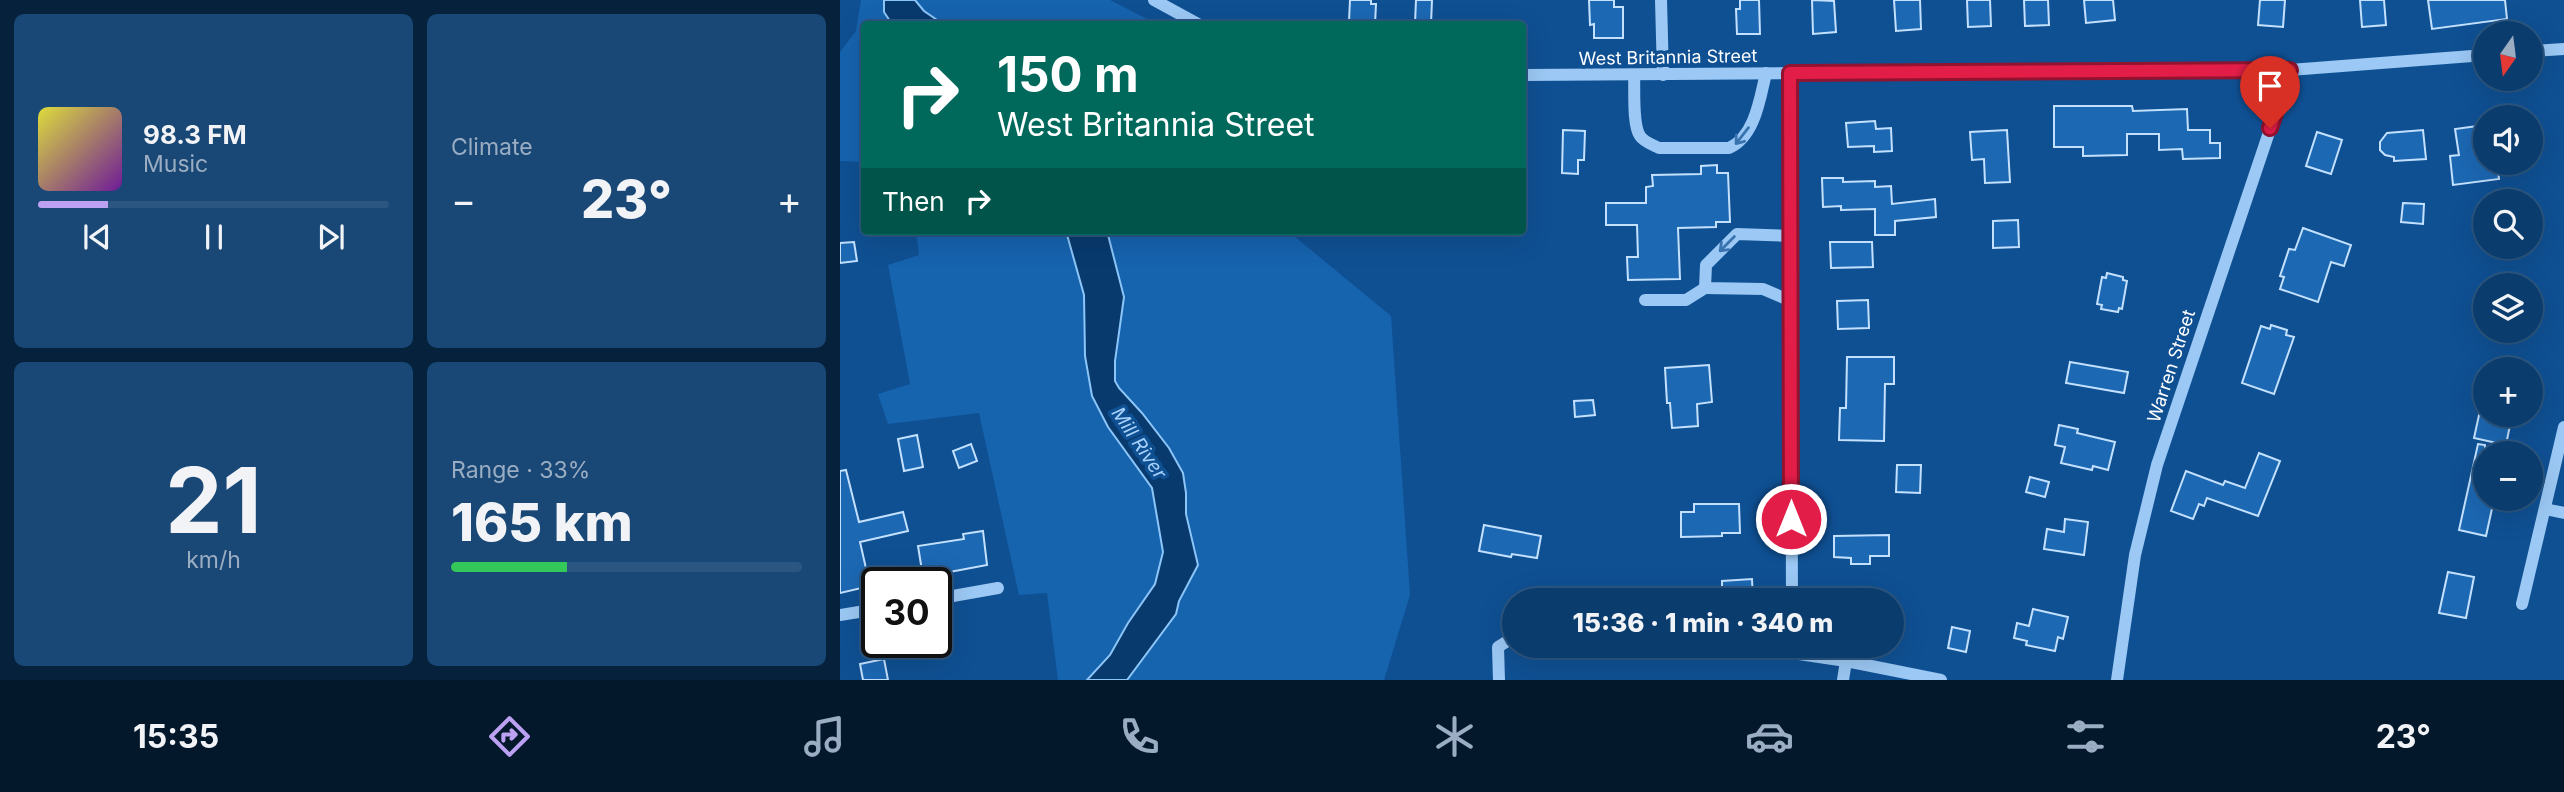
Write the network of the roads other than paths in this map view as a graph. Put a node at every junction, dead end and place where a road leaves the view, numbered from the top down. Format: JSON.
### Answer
{"nodes":[{"id":1,"x":1154,"y":0,"type":"edge"},
{"id":2,"x":1182,"y":0,"type":"edge"},
{"id":3,"x":1661,"y":0,"type":"edge"},
{"id":4,"x":1175,"y":13,"type":"junction"},
{"id":5,"x":1192,"y":21,"type":"edge"},
{"id":6,"x":2564,"y":48,"type":"edge"},
{"id":7,"x":2543,"y":50,"type":"edge"},
{"id":8,"x":2473,"y":56,"type":"edge"},
{"id":9,"x":2290,"y":70,"type":"junction"},
{"id":10,"x":1766,"y":73,"type":"junction"},
{"id":11,"x":1790,"y":73,"type":"junction"},
{"id":12,"x":1526,"y":75,"type":"edge"},
{"id":13,"x":1634,"y":75,"type":"junction"},
{"id":14,"x":1663,"y":75,"type":"junction"},
{"id":15,"x":1791,"y":236,"type":"junction"},
{"id":16,"x":1705,"y":288,"type":"junction"},
{"id":17,"x":1645,"y":300,"type":"dead end"},
{"id":18,"x":1791,"y":301,"type":"junction"},
{"id":19,"x":2564,"y":427,"type":"edge"},
{"id":20,"x":2545,"y":509,"type":"junction"},
{"id":21,"x":2564,"y":513,"type":"edge"},
{"id":22,"x":998,"y":588,"type":"dead end"},
{"id":23,"x":1791,"y":588,"type":"edge"},
{"id":24,"x":952,"y":596,"type":"edge"},
{"id":25,"x":2522,"y":604,"type":"dead end"},
{"id":26,"x":861,"y":612,"type":"edge"},
{"id":27,"x":840,"y":615,"type":"edge"},
{"id":28,"x":1502,"y":644,"type":"edge"},
{"id":29,"x":1832,"y":658,"type":"edge"},
{"id":30,"x":1846,"y":661,"type":"junction"},
{"id":31,"x":1499,"y":680,"type":"edge"},
{"id":32,"x":1843,"y":680,"type":"edge"},
{"id":33,"x":1941,"y":680,"type":"edge"},
{"id":34,"x":2117,"y":680,"type":"edge"}],
"edges":[{"from":1,"to":4,"type":"street"},
{"from":2,"to":4,"type":"street"},
{"from":3,"to":14,"type":"street"},
{"from":4,"to":5,"type":"street"},
{"from":6,"to":7,"type":"street"},
{"from":8,"to":9,"type":"street","name":"West Britannia Street"},
{"from":9,"to":11,"type":"street","name":"West Britannia Street"},
{"from":9,"to":34,"type":"street","name":"Warren Street"},
{"from":10,"to":11,"type":"street","name":"West Britannia Street"},
{"from":10,"to":13,"type":"street","one_way":true},
{"from":10,"to":14,"type":"street","name":"West Britannia Street"},
{"from":11,"to":15,"type":"street"},
{"from":12,"to":13,"type":"street","name":"West Britannia Street"},
{"from":13,"to":14,"type":"street","name":"West Britannia Street"},
{"from":15,"to":16,"type":"street","one_way":true},
{"from":15,"to":18,"type":"street"},
{"from":16,"to":17,"type":"street"},
{"from":16,"to":18,"type":"street"},
{"from":18,"to":23,"type":"street"},
{"from":19,"to":20,"type":"street"},
{"from":20,"to":21,"type":"street"},
{"from":20,"to":25,"type":"street"},
{"from":22,"to":24,"type":"street"},
{"from":26,"to":27,"type":"street"},
{"from":28,"to":31,"type":"street"},
{"from":29,"to":30,"type":"street"},
{"from":30,"to":32,"type":"street"},
{"from":30,"to":33,"type":"street"}]}
